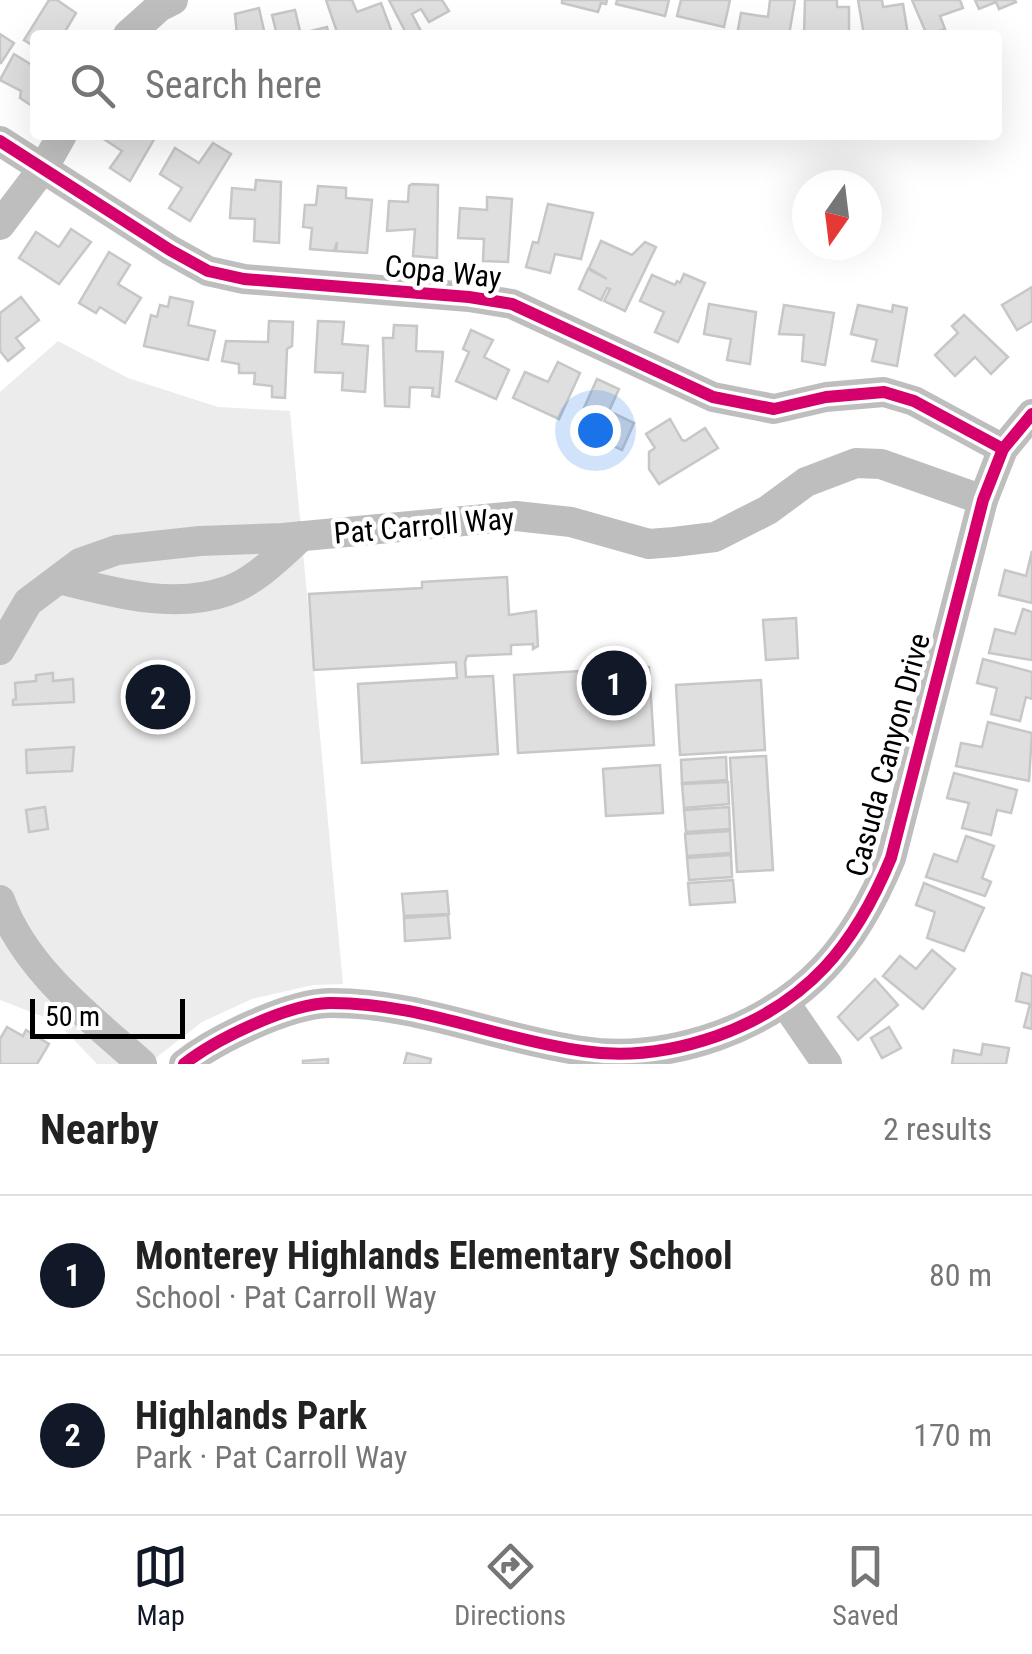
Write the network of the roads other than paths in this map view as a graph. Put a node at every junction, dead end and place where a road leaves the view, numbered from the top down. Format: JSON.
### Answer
{"nodes":[{"id":1,"x":172,"y":0,"type":"edge"},
{"id":2,"x":133,"y":30,"type":"edge"},
{"id":3,"x":59,"y":140,"type":"edge"},
{"id":4,"x":0,"y":141,"type":"edge"},
{"id":5,"x":44,"y":167,"type":"junction"},
{"id":6,"x":0,"y":224,"type":"edge"},
{"id":7,"x":1032,"y":414,"type":"edge"},
{"id":8,"x":1003,"y":450,"type":"junction"},
{"id":9,"x":983,"y":500,"type":"junction"},
{"id":10,"x":302,"y":536,"type":"junction"},
{"id":11,"x":59,"y":579,"type":"junction"},
{"id":12,"x":0,"y":650,"type":"edge"},
{"id":13,"x":0,"y":900,"type":"edge"},
{"id":14,"x":786,"y":1003,"type":"junction"},
{"id":15,"x":142,"y":1064,"type":"edge"},
{"id":16,"x":184,"y":1064,"type":"edge"},
{"id":17,"x":827,"y":1064,"type":"edge"}],
"edges":[{"from":1,"to":2,"type":"street"},
{"from":3,"to":5,"type":"street"},
{"from":4,"to":5,"type":"street","name":"Copa Way"},
{"from":5,"to":6,"type":"street"},
{"from":5,"to":8,"type":"street","name":"Copa Way"},
{"from":7,"to":8,"type":"street","name":"Casuda Canyon Drive"},
{"from":8,"to":9,"type":"street","name":"Casuda Canyon Drive"},
{"from":9,"to":10,"type":"street","name":"Pat Carroll Way"},
{"from":9,"to":14,"type":"street","name":"Casuda Canyon Drive"},
{"from":10,"to":11,"type":"street","name":"Pat Carroll Way"},
{"from":10,"to":11,"type":"street"},
{"from":11,"to":12,"type":"street","name":"Pat Carroll Way"},
{"from":13,"to":15,"type":"street"},
{"from":14,"to":16,"type":"street","name":"Casuda Canyon Drive"},
{"from":14,"to":17,"type":"street"}]}
